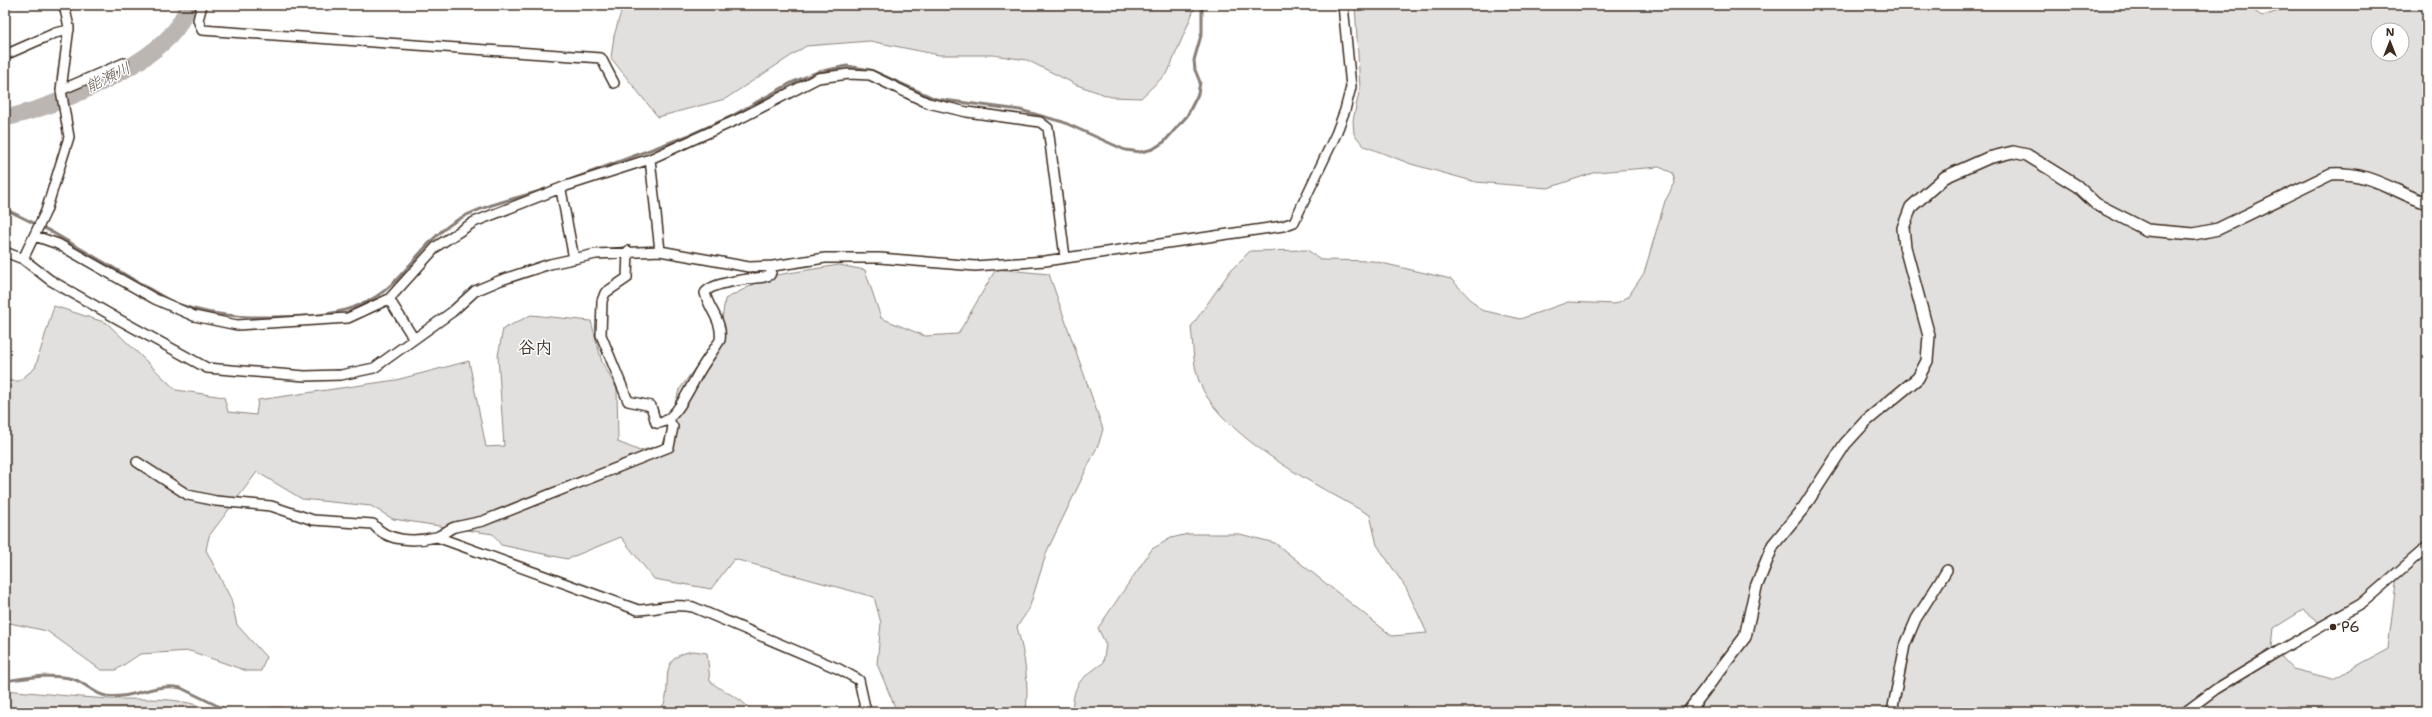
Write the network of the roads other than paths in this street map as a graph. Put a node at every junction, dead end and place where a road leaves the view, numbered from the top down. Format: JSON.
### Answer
{"nodes":[{"id":1,"x":64,"y":5,"type":"edge"},
{"id":2,"x":202,"y":5,"type":"edge"},
{"id":3,"x":1344,"y":5,"type":"edge"},
{"id":4,"x":69,"y":30,"type":"junction"},
{"id":5,"x":5,"y":55,"type":"edge"},
{"id":6,"x":124,"y":63,"type":"dead end"},
{"id":7,"x":614,"y":83,"type":"dead end"},
{"id":8,"x":62,"y":90,"type":"junction"},
{"id":9,"x":650,"y":159,"type":"junction"},
{"id":10,"x":561,"y":190,"type":"junction"},
{"id":11,"x":2427,"y":203,"type":"edge"},
{"id":12,"x":37,"y":234,"type":"junction"},
{"id":13,"x":628,"y":251,"type":"junction"},
{"id":14,"x":660,"y":251,"type":"junction"},
{"id":15,"x":5,"y":252,"type":"edge"},
{"id":16,"x":1064,"y":257,"type":"junction"},
{"id":17,"x":23,"y":259,"type":"junction"},
{"id":18,"x":574,"y":259,"type":"junction"},
{"id":19,"x":773,"y":266,"type":"junction"},
{"id":20,"x":389,"y":299,"type":"junction"},
{"id":21,"x":414,"y":339,"type":"junction"},
{"id":22,"x":668,"y":419,"type":"junction"},
{"id":23,"x":137,"y":462,"type":"dead end"},
{"id":24,"x":437,"y":536,"type":"junction"},
{"id":25,"x":2427,"y":547,"type":"edge"},
{"id":26,"x":1947,"y":570,"type":"dead end"},
{"id":27,"x":866,"y":712,"type":"edge"},
{"id":28,"x":1688,"y":712,"type":"edge"},
{"id":29,"x":1892,"y":712,"type":"edge"},
{"id":30,"x":2185,"y":712,"type":"edge"},
{"id":31,"x":2288,"y":712,"type":"edge"},
{"id":32,"x":2294,"y":712,"type":"edge"}],
"edges":[{"from":1,"to":4,"type":"street"},
{"from":2,"to":7,"type":"street"},
{"from":3,"to":16,"type":"street"},
{"from":4,"to":5,"type":"street"},
{"from":4,"to":8,"type":"street"},
{"from":6,"to":8,"type":"street"},
{"from":8,"to":12,"type":"street"},
{"from":9,"to":10,"type":"street"},
{"from":9,"to":14,"type":"street"},
{"from":9,"to":16,"type":"street"},
{"from":10,"to":18,"type":"street"},
{"from":10,"to":20,"type":"street"},
{"from":11,"to":28,"type":"street"},
{"from":12,"to":17,"type":"street"},
{"from":12,"to":20,"type":"street"},
{"from":13,"to":14,"type":"street"},
{"from":13,"to":18,"type":"street"},
{"from":13,"to":22,"type":"street"},
{"from":14,"to":19,"type":"street"},
{"from":15,"to":17,"type":"street"},
{"from":16,"to":19,"type":"street"},
{"from":17,"to":21,"type":"street"},
{"from":18,"to":21,"type":"street"},
{"from":19,"to":22,"type":"street"},
{"from":20,"to":21,"type":"street"},
{"from":22,"to":24,"type":"street"},
{"from":23,"to":24,"type":"street"},
{"from":24,"to":27,"type":"street"},
{"from":25,"to":30,"type":"street"},
{"from":26,"to":29,"type":"street"},
{"from":31,"to":32,"type":"street"}]}
